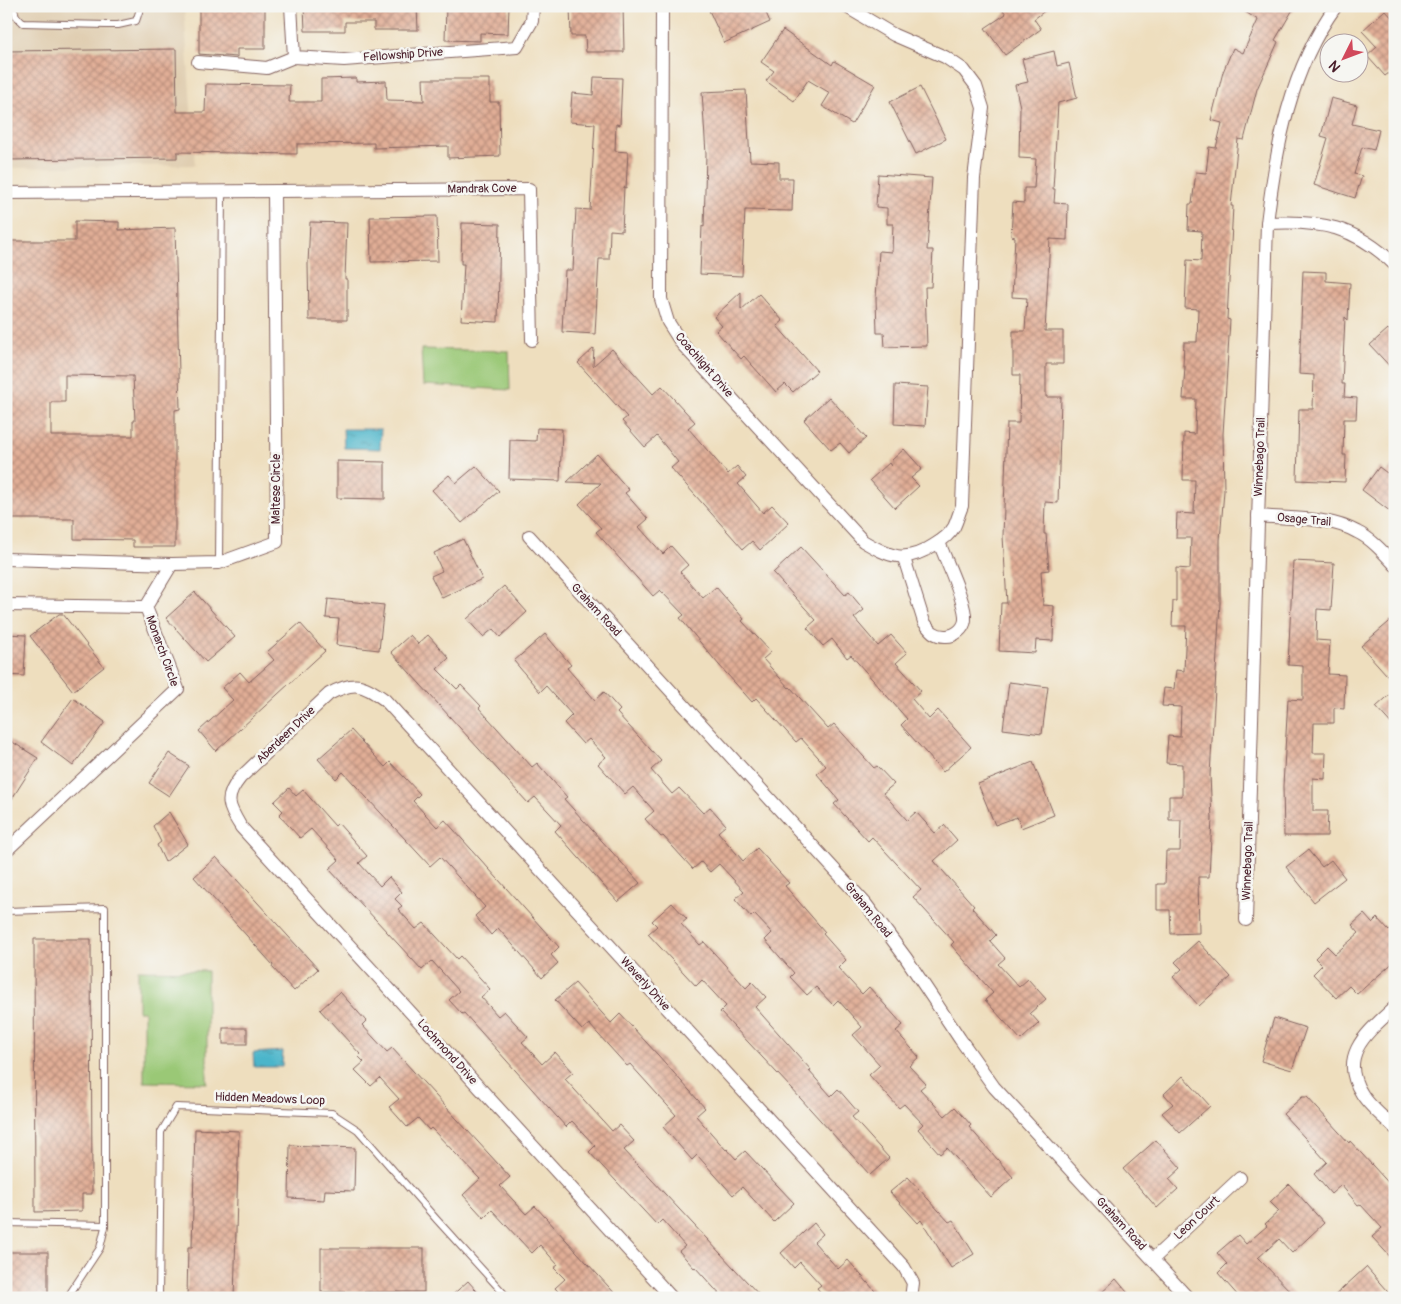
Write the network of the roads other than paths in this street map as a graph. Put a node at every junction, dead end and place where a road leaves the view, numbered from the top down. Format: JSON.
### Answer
{"nodes":[{"id":1,"x":12,"y":6,"type":"edge"},
{"id":2,"x":141,"y":6,"type":"edge"},
{"id":3,"x":292,"y":6,"type":"edge"},
{"id":4,"x":533,"y":6,"type":"edge"},
{"id":5,"x":662,"y":6,"type":"edge"},
{"id":6,"x":845,"y":6,"type":"edge"},
{"id":7,"x":1336,"y":6,"type":"edge"},
{"id":8,"x":294,"y":57,"type":"junction"},
{"id":9,"x":198,"y":62,"type":"dead end"},
{"id":10,"x":222,"y":191,"type":"junction"},
{"id":11,"x":274,"y":192,"type":"junction"},
{"id":12,"x":6,"y":193,"type":"edge"},
{"id":13,"x":1267,"y":223,"type":"junction"},
{"id":14,"x":1395,"y":265,"type":"edge"},
{"id":15,"x":532,"y":340,"type":"dead end"},
{"id":16,"x":1258,"y":516,"type":"junction"},
{"id":17,"x":528,"y":536,"type":"dead end"},
{"id":18,"x":939,"y":542,"type":"junction"},
{"id":19,"x":904,"y":558,"type":"junction"},
{"id":20,"x":6,"y":559,"type":"edge"},
{"id":21,"x":219,"y":563,"type":"junction"},
{"id":22,"x":172,"y":564,"type":"junction"},
{"id":23,"x":1395,"y":565,"type":"edge"},
{"id":24,"x":6,"y":605,"type":"edge"},
{"id":25,"x":146,"y":607,"type":"junction"},
{"id":26,"x":358,"y":685,"type":"joint"},
{"id":27,"x":229,"y":802,"type":"joint"},
{"id":28,"x":6,"y":851,"type":"edge"},
{"id":29,"x":6,"y":910,"type":"edge"},
{"id":30,"x":1246,"y":920,"type":"dead end"},
{"id":31,"x":1395,"y":1007,"type":"edge"},
{"id":32,"x":1395,"y":1128,"type":"edge"},
{"id":33,"x":1240,"y":1178,"type":"dead end"},
{"id":34,"x":6,"y":1223,"type":"edge"},
{"id":35,"x":105,"y":1224,"type":"junction"},
{"id":36,"x":1153,"y":1259,"type":"junction"},
{"id":37,"x":67,"y":1298,"type":"edge"},
{"id":38,"x":159,"y":1298,"type":"edge"},
{"id":39,"x":508,"y":1298,"type":"edge"},
{"id":40,"x":672,"y":1298,"type":"edge"},
{"id":41,"x":911,"y":1298,"type":"edge"},
{"id":42,"x":1188,"y":1298,"type":"edge"}],
"edges":[{"from":1,"to":2,"type":"lane"},
{"from":3,"to":8,"type":"street"},
{"from":4,"to":8,"type":"street","name":"Fellowship Drive"},
{"from":5,"to":19,"type":"street","name":"Coachlight Drive"},
{"from":6,"to":18,"type":"street"},
{"from":7,"to":13,"type":"street","name":"Winnebago Trail"},
{"from":8,"to":9,"type":"street"},
{"from":10,"to":11,"type":"street"},
{"from":10,"to":12,"type":"street"},
{"from":10,"to":21,"type":"lane"},
{"from":11,"to":15,"type":"street","name":"Mandrak Cove"},
{"from":11,"to":21,"type":"street","name":"Maltese Circle"},
{"from":13,"to":14,"type":"street"},
{"from":13,"to":16,"type":"street","name":"Winnebago Trail"},
{"from":16,"to":23,"type":"street","name":"Osage Trail"},
{"from":16,"to":30,"type":"street","name":"Winnebago Trail"},
{"from":17,"to":36,"type":"street","name":"Graham Road"},
{"from":18,"to":19,"type":"street"},
{"from":18,"to":19,"type":"street"},
{"from":20,"to":22,"type":"street","name":"Maltese Circle"},
{"from":21,"to":22,"type":"street","name":"Maltese Circle"},
{"from":22,"to":25,"type":"street"},
{"from":24,"to":25,"type":"street","name":"Monarch Circle"},
{"from":25,"to":28,"type":"street","name":"Monarch Circle"},
{"from":26,"to":27,"type":"street","name":"Aberdeen Drive"},
{"from":26,"to":41,"type":"street","name":"Waverly Drive"},
{"from":27,"to":40,"type":"street","name":"Lochmond Drive"},
{"from":29,"to":35,"type":"lane"},
{"from":31,"to":32,"type":"street"},
{"from":33,"to":36,"type":"street","name":"Leon Court"},
{"from":34,"to":35,"type":"lane"},
{"from":35,"to":37,"type":"lane"},
{"from":36,"to":42,"type":"street","name":"Graham Road"},
{"from":38,"to":39,"type":"lane","name":"Hidden Meadows Loop"}]}
